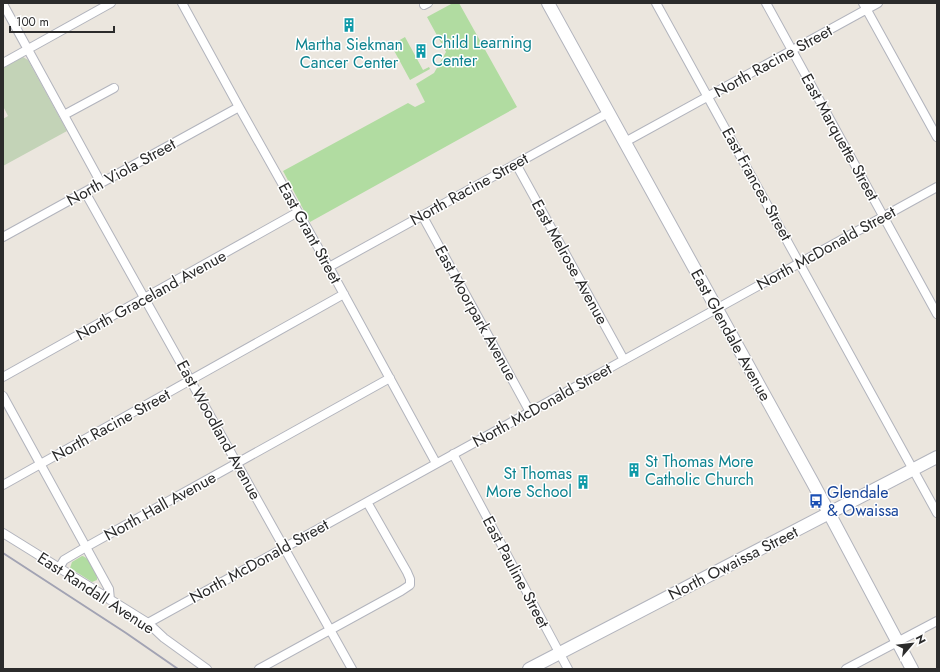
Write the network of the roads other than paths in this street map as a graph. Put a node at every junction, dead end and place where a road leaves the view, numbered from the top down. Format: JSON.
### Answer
{"nodes":[{"id":1,"x":111,"y":3,"type":"edge"},
{"id":2,"x":182,"y":3,"type":"edge"},
{"id":3,"x":548,"y":3,"type":"edge"},
{"id":4,"x":656,"y":3,"type":"edge"},
{"id":5,"x":766,"y":3,"type":"edge"},
{"id":6,"x":878,"y":3,"type":"edge"},
{"id":7,"x":3,"y":4,"type":"edge"},
{"id":8,"x":865,"y":6,"type":"edge"},
{"id":9,"x":28,"y":49,"type":"junction"},
{"id":10,"x":792,"y":51,"type":"junction"},
{"id":11,"x":3,"y":63,"type":"edge"},
{"id":12,"x":114,"y":88,"type":"dead end"},
{"id":13,"x":708,"y":96,"type":"junction"},
{"id":14,"x":239,"y":107,"type":"junction"},
{"id":15,"x":608,"y":113,"type":"junction"},
{"id":16,"x":64,"y":115,"type":"junction"},
{"id":17,"x":937,"y":137,"type":"edge"},
{"id":18,"x":625,"y":142,"type":"junction"},
{"id":19,"x":516,"y":164,"type":"junction"},
{"id":20,"x":101,"y":183,"type":"junction"},
{"id":21,"x":937,"y":187,"type":"edge"},
{"id":22,"x":85,"y":192,"type":"junction"},
{"id":23,"x":298,"y":212,"type":"junction"},
{"id":24,"x":422,"y":215,"type":"junction"},
{"id":25,"x":884,"y":216,"type":"junction"},
{"id":26,"x":3,"y":237,"type":"edge"},
{"id":27,"x":800,"y":263,"type":"junction"},
{"id":28,"x":329,"y":266,"type":"junction"},
{"id":29,"x":344,"y":294,"type":"junction"},
{"id":30,"x":145,"y":298,"type":"junction"},
{"id":31,"x":716,"y":309,"type":"junction"},
{"id":32,"x":937,"y":314,"type":"edge"},
{"id":33,"x":624,"y":360,"type":"junction"},
{"id":34,"x":3,"y":377,"type":"edge"},
{"id":35,"x":390,"y":378,"type":"junction"},
{"id":36,"x":191,"y":381,"type":"junction"},
{"id":37,"x":3,"y":396,"type":"edge"},
{"id":38,"x":530,"y":412,"type":"junction"},
{"id":39,"x":453,"y":454,"type":"junction"},
{"id":40,"x":937,"y":457,"type":"edge"},
{"id":41,"x":237,"y":463,"type":"junction"},
{"id":42,"x":40,"y":464,"type":"junction"},
{"id":43,"x":436,"y":464,"type":"junction"},
{"id":44,"x":914,"y":470,"type":"junction"},
{"id":45,"x":3,"y":485,"type":"edge"},
{"id":46,"x":367,"y":502,"type":"junction"},
{"id":47,"x":937,"y":513,"type":"edge"},
{"id":48,"x":829,"y":514,"type":"junction"},
{"id":49,"x":3,"y":533,"type":"edge"},
{"id":50,"x":86,"y":547,"type":"junction"},
{"id":51,"x":284,"y":548,"type":"junction"},
{"id":52,"x":59,"y":568,"type":"junction"},
{"id":53,"x":110,"y":600,"type":"junction"},
{"id":54,"x":937,"y":622,"type":"edge"},
{"id":55,"x":148,"y":623,"type":"junction"},
{"id":56,"x":330,"y":630,"type":"junction"},
{"id":57,"x":898,"y":642,"type":"junction"},
{"id":58,"x":560,"y":653,"type":"junction"},
{"id":59,"x":207,"y":669,"type":"edge"},
{"id":60,"x":259,"y":669,"type":"edge"},
{"id":61,"x":352,"y":669,"type":"edge"},
{"id":62,"x":529,"y":669,"type":"edge"},
{"id":63,"x":568,"y":669,"type":"edge"},
{"id":64,"x":846,"y":669,"type":"edge"},
{"id":65,"x":912,"y":669,"type":"edge"}],
"edges":[{"from":1,"to":9,"type":"street"},
{"from":2,"to":14,"type":"street","name":"East Grant Street"},
{"from":3,"to":15,"type":"street","name":"East Glendale Avenue"},
{"from":4,"to":13,"type":"street","name":"East Frances Street"},
{"from":5,"to":10,"type":"street","name":"East Marquette Street"},
{"from":6,"to":8,"type":"street","name":"North Racine Street"},
{"from":7,"to":9,"type":"street"},
{"from":8,"to":10,"type":"street","name":"North Racine Street"},
{"from":8,"to":17,"type":"street"},
{"from":9,"to":11,"type":"street"},
{"from":9,"to":16,"type":"street"},
{"from":10,"to":13,"type":"street","name":"North Racine Street"},
{"from":10,"to":25,"type":"street","name":"East Marquette Street"},
{"from":12,"to":16,"type":"street"},
{"from":13,"to":18,"type":"street","name":"North Racine Street"},
{"from":13,"to":27,"type":"street","name":"East Frances Street"},
{"from":14,"to":20,"type":"street","name":"North Viola Street"},
{"from":14,"to":23,"type":"street","name":"East Grant Street"},
{"from":15,"to":18,"type":"street","name":"East Glendale Avenue"},
{"from":15,"to":19,"type":"street","name":"North Racine Street"},
{"from":16,"to":20,"type":"street"},
{"from":18,"to":31,"type":"street","name":"East Glendale Avenue"},
{"from":19,"to":24,"type":"street","name":"North Racine Street"},
{"from":19,"to":33,"type":"street","name":"East Melrose Avenue"},
{"from":20,"to":22,"type":"street","name":"North Viola Street"},
{"from":21,"to":25,"type":"street","name":"North McDonald Street"},
{"from":22,"to":26,"type":"street","name":"North Viola Street"},
{"from":22,"to":30,"type":"street","name":"East Woodland Avenue"},
{"from":23,"to":28,"type":"street","name":"East Grant Street"},
{"from":23,"to":30,"type":"street","name":"North Graceland Avenue"},
{"from":24,"to":28,"type":"street","name":"North Racine Street"},
{"from":24,"to":38,"type":"street","name":"East Moorpark Avenue"},
{"from":25,"to":27,"type":"street","name":"North McDonald Street"},
{"from":25,"to":32,"type":"street","name":"East Marquette Street"},
{"from":27,"to":31,"type":"street","name":"North McDonald Street"},
{"from":27,"to":44,"type":"street","name":"East Frances Street"},
{"from":28,"to":29,"type":"street","name":"East Grant Street"},
{"from":29,"to":35,"type":"street","name":"East Grant Street"},
{"from":29,"to":36,"type":"street","name":"North Racine Street"},
{"from":30,"to":34,"type":"street","name":"North Graceland Avenue"},
{"from":30,"to":36,"type":"street","name":"East Woodland Avenue"},
{"from":31,"to":33,"type":"street","name":"North McDonald Street"},
{"from":31,"to":48,"type":"street","name":"East Glendale Avenue"},
{"from":33,"to":38,"type":"street","name":"North McDonald Street"},
{"from":35,"to":41,"type":"street","name":"North Hall Avenue"},
{"from":35,"to":43,"type":"street","name":"East Grant Street"},
{"from":36,"to":41,"type":"street","name":"East Woodland Avenue"},
{"from":36,"to":42,"type":"street","name":"North Racine Street"},
{"from":37,"to":42,"type":"street"},
{"from":38,"to":39,"type":"street","name":"North McDonald Street"},
{"from":39,"to":43,"type":"street","name":"North McDonald Street"},
{"from":39,"to":58,"type":"street","name":"East Pauline Street"},
{"from":40,"to":44,"type":"street","name":"North Owaissa Street"},
{"from":41,"to":50,"type":"street","name":"North Hall Avenue"},
{"from":41,"to":51,"type":"street","name":"East Woodland Avenue"},
{"from":42,"to":45,"type":"street","name":"North Racine Street"},
{"from":42,"to":50,"type":"street"},
{"from":43,"to":46,"type":"street","name":"North McDonald Street"},
{"from":44,"to":47,"type":"street","name":"East Frances Street"},
{"from":44,"to":48,"type":"street","name":"North Owaissa Street"},
{"from":46,"to":51,"type":"street","name":"North McDonald Street"},
{"from":46,"to":56,"type":"street"},
{"from":48,"to":57,"type":"street","name":"East Glendale Avenue"},
{"from":48,"to":58,"type":"street","name":"North Owaissa Street"},
{"from":49,"to":52,"type":"street","name":"East Randall Avenue"},
{"from":50,"to":52,"type":"street","name":"North Hall Avenue"},
{"from":50,"to":53,"type":"street"},
{"from":51,"to":55,"type":"street","name":"North McDonald Street"},
{"from":51,"to":56,"type":"street","name":"East Woodland Avenue"},
{"from":52,"to":53,"type":"street","name":"East Randall Avenue"},
{"from":53,"to":55,"type":"street","name":"East Randall Avenue"},
{"from":54,"to":57,"type":"street"},
{"from":55,"to":59,"type":"street","name":"East Randall Avenue"},
{"from":56,"to":60,"type":"street"},
{"from":56,"to":61,"type":"street","name":"East Woodland Avenue"},
{"from":57,"to":64,"type":"street"},
{"from":57,"to":65,"type":"street","name":"East Glendale Avenue"},
{"from":58,"to":62,"type":"street","name":"North Owaissa Street"},
{"from":58,"to":63,"type":"street","name":"East Pauline Street"}]}
